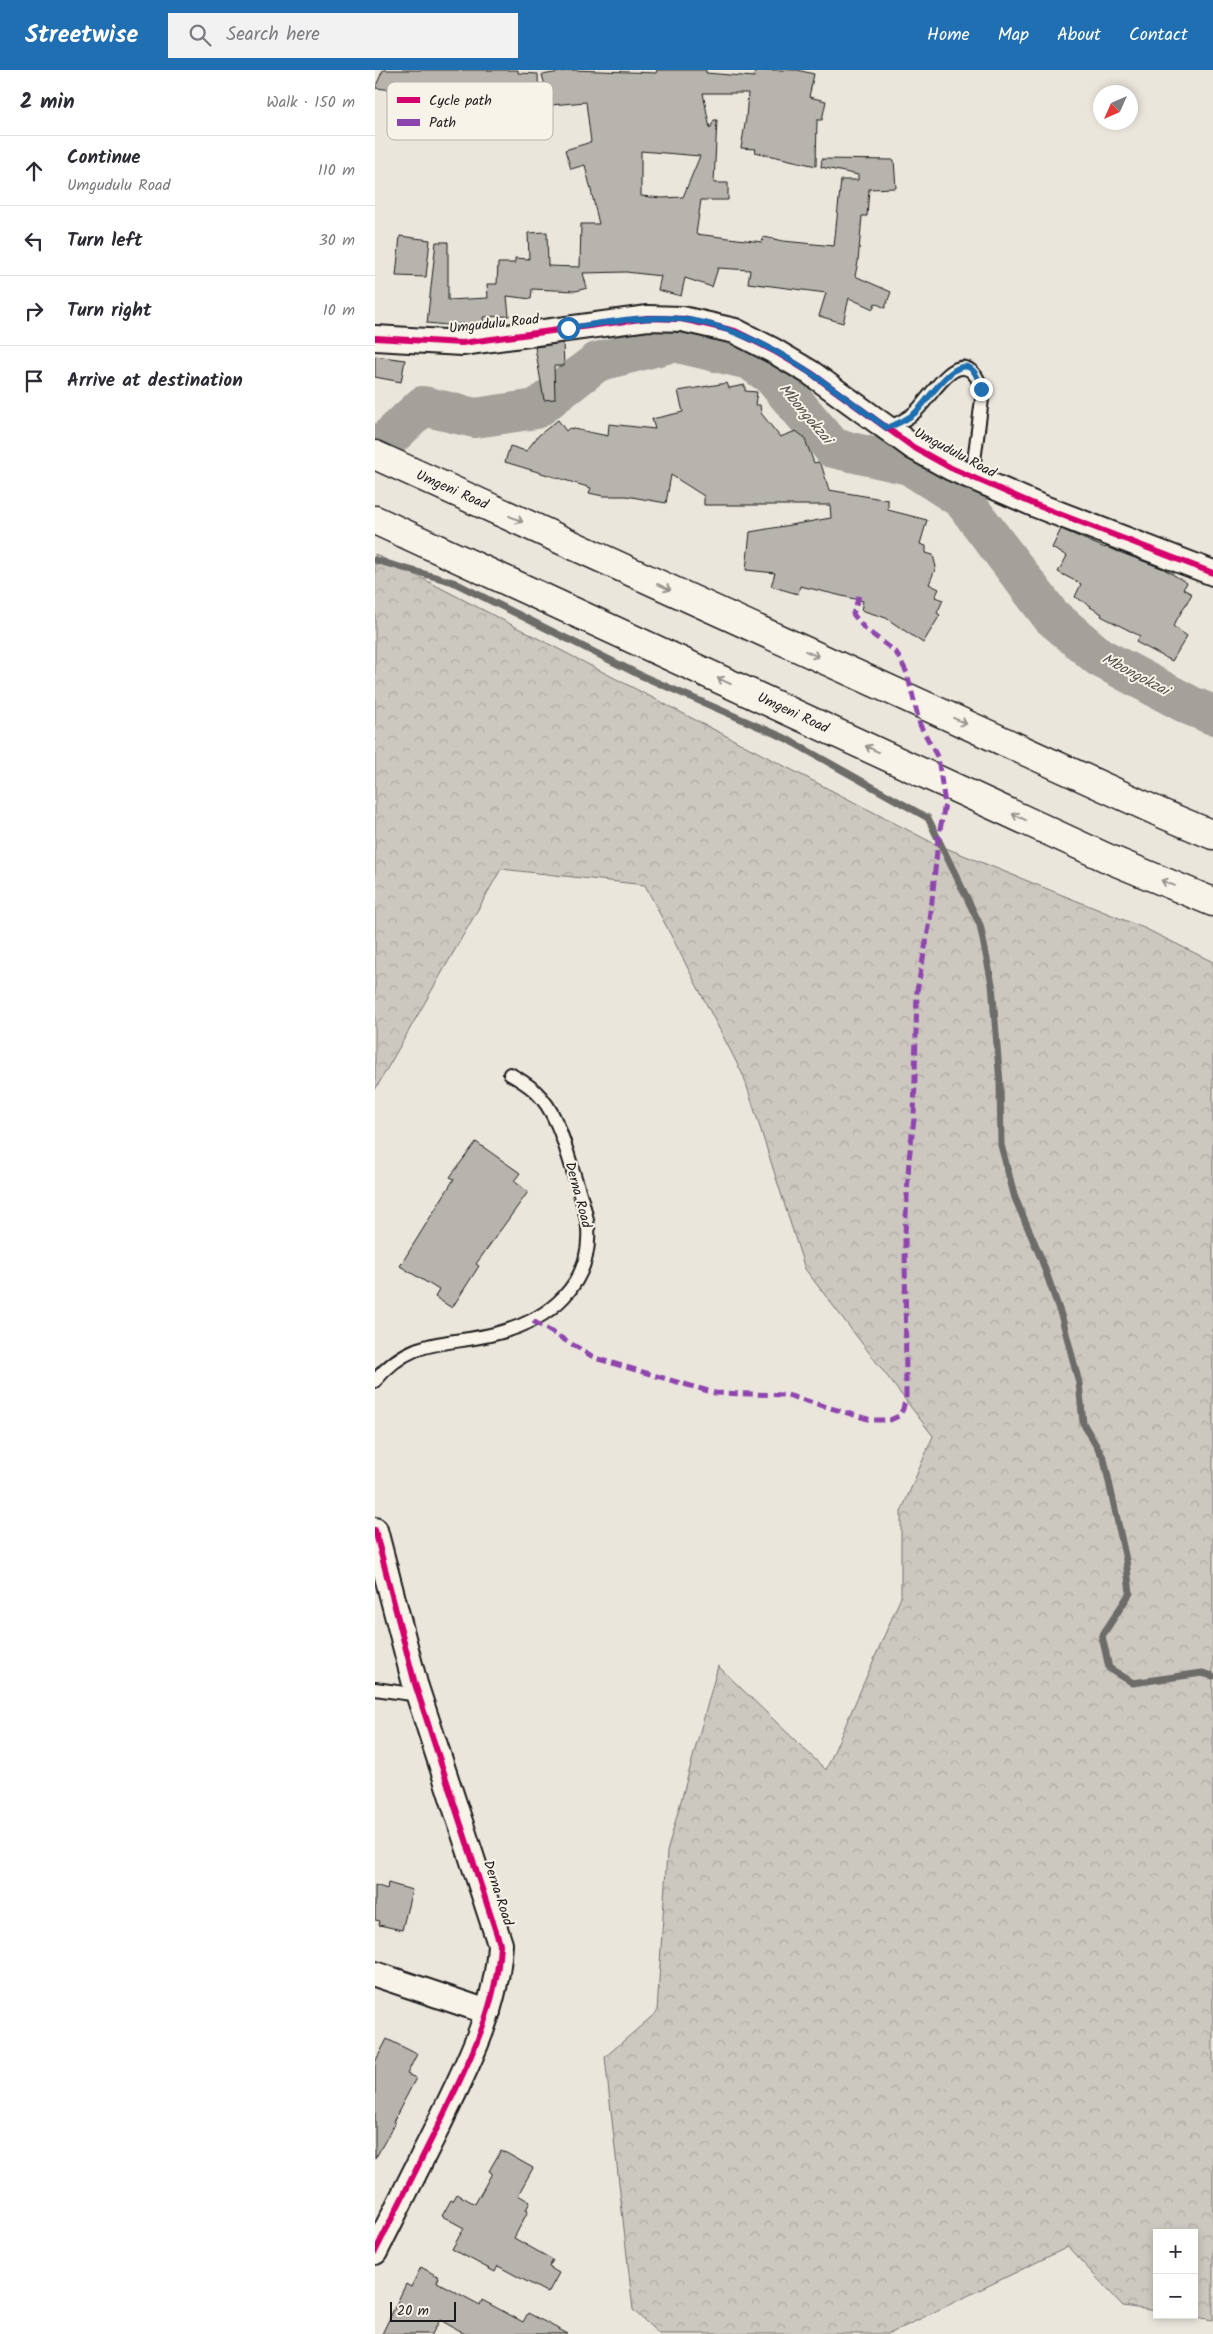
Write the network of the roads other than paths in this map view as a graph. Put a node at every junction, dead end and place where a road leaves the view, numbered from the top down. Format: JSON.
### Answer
{"nodes":[{"id":1,"x":375,"y":338,"type":"edge"},
{"id":2,"x":887,"y":428,"type":"junction"},
{"id":3,"x":375,"y":455,"type":"edge"},
{"id":4,"x":980,"y":482,"type":"junction"},
{"id":5,"x":375,"y":520,"type":"edge"},
{"id":6,"x":1213,"y":573,"type":"edge"},
{"id":7,"x":1213,"y":835,"type":"edge"},
{"id":8,"x":1213,"y":902,"type":"edge"},
{"id":9,"x":510,"y":1074,"type":"dead end"},
{"id":10,"x":375,"y":1381,"type":"edge"},
{"id":11,"x":375,"y":1530,"type":"edge"},
{"id":12,"x":375,"y":1689,"type":"edge"},
{"id":13,"x":419,"y":1695,"type":"junction"},
{"id":14,"x":375,"y":1974,"type":"edge"},
{"id":15,"x":488,"y":2012,"type":"junction"},
{"id":16,"x":375,"y":2252,"type":"edge"}],
"edges":[{"from":1,"to":2,"type":"street","name":"Umgudulu Road"},
{"from":2,"to":4,"type":"street","name":"Umgudulu Road"},
{"from":2,"to":4,"type":"lane"},
{"from":3,"to":7,"type":"highway","name":"Umgeni Road","one_way":true},
{"from":4,"to":6,"type":"street","name":"Umgudulu Road"},
{"from":8,"to":5,"type":"highway","name":"Umgeni Road","one_way":true},
{"from":9,"to":10,"type":"lane","name":"Derna Road"},
{"from":11,"to":13,"type":"street","name":"Derna Road"},
{"from":12,"to":13,"type":"lane"},
{"from":13,"to":15,"type":"street","name":"Derna Road"},
{"from":14,"to":15,"type":"street"},
{"from":15,"to":16,"type":"street","name":"Derna Road"}]}
